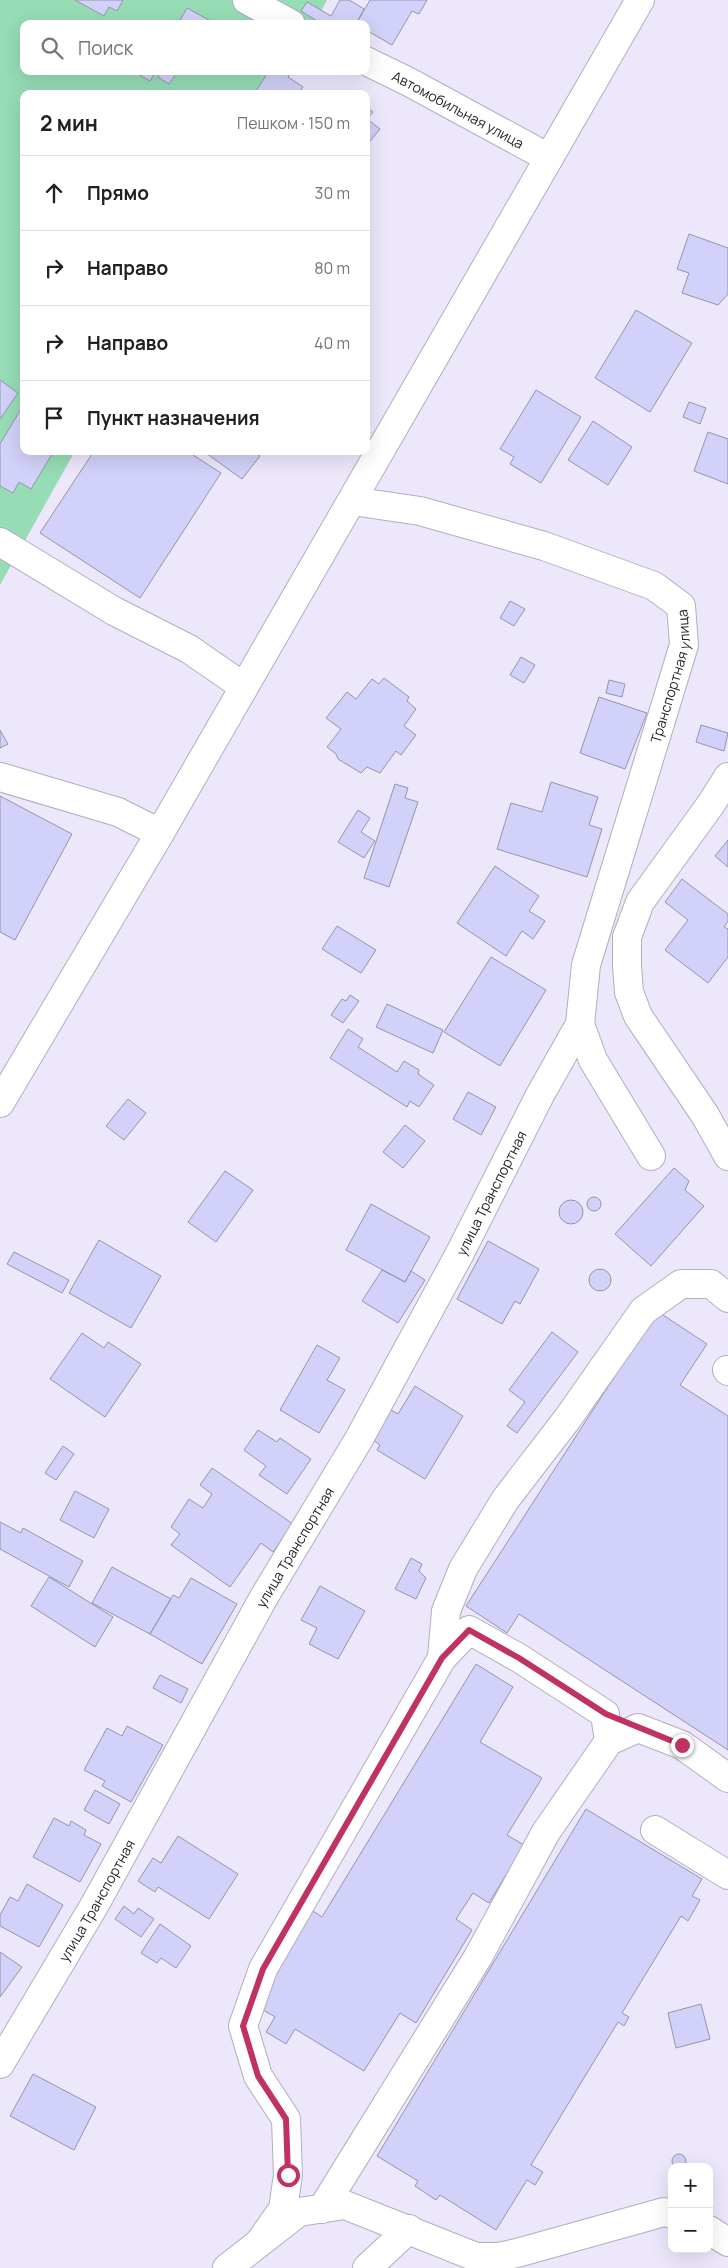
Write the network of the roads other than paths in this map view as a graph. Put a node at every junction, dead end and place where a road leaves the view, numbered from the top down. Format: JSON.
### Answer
{"nodes":[{"id":1,"x":248,"y":0,"type":"edge"},
{"id":2,"x":640,"y":0,"type":"edge"},
{"id":3,"x":284,"y":20,"type":"edge"},
{"id":4,"x":370,"y":63,"type":"edge"},
{"id":5,"x":549,"y":158,"type":"junction"},
{"id":6,"x":352,"y":501,"type":"junction"},
{"id":7,"x":0,"y":542,"type":"edge"},
{"id":8,"x":244,"y":687,"type":"junction"},
{"id":9,"x":0,"y":777,"type":"edge"},
{"id":10,"x":728,"y":777,"type":"edge"},
{"id":11,"x":160,"y":834,"type":"junction"},
{"id":12,"x":580,"y":1024,"type":"junction"},
{"id":13,"x":0,"y":1102,"type":"edge"},
{"id":14,"x":651,"y":1156,"type":"dead end"},
{"id":15,"x":728,"y":1156,"type":"edge"},
{"id":16,"x":728,"y":1298,"type":"edge"},
{"id":17,"x":446,"y":1611,"type":"junction"},
{"id":18,"x":469,"y":1630,"type":"junction"},
{"id":19,"x":442,"y":1658,"type":"junction"},
{"id":20,"x":606,"y":1714,"type":"junction"},
{"id":21,"x":638,"y":1728,"type":"junction"},
{"id":22,"x":608,"y":1741,"type":"junction"},
{"id":23,"x":728,"y":1778,"type":"edge"},
{"id":24,"x":655,"y":1830,"type":"dead end"},
{"id":25,"x":728,"y":1875,"type":"edge"},
{"id":26,"x":0,"y":2064,"type":"edge"},
{"id":27,"x":322,"y":2209,"type":"junction"},
{"id":28,"x":668,"y":2213,"type":"edge"},
{"id":29,"x":408,"y":2229,"type":"junction"},
{"id":30,"x":713,"y":2233,"type":"edge"},
{"id":31,"x":728,"y":2242,"type":"edge"},
{"id":32,"x":260,"y":2243,"type":"junction"},
{"id":33,"x":227,"y":2268,"type":"edge"},
{"id":34,"x":367,"y":2268,"type":"edge"}],
"edges":[{"from":1,"to":3,"type":"street"},
{"from":2,"to":5,"type":"street"},
{"from":4,"to":5,"type":"street","name":"Автомобильная улица"},
{"from":5,"to":6,"type":"street"},
{"from":6,"to":8,"type":"street"},
{"from":6,"to":12,"type":"street","name":"Транспортная улица"},
{"from":7,"to":8,"type":"street"},
{"from":8,"to":11,"type":"street"},
{"from":9,"to":11,"type":"street"},
{"from":10,"to":15,"type":"street"},
{"from":11,"to":13,"type":"street"},
{"from":12,"to":14,"type":"street"},
{"from":12,"to":26,"type":"street","name":"улица Транспортная"},
{"from":16,"to":17,"type":"street"},
{"from":17,"to":18,"type":"street"},
{"from":17,"to":19,"type":"street"},
{"from":18,"to":19,"type":"street"},
{"from":18,"to":20,"type":"street"},
{"from":19,"to":32,"type":"street"},
{"from":20,"to":21,"type":"street"},
{"from":20,"to":22,"type":"street"},
{"from":21,"to":22,"type":"street"},
{"from":21,"to":23,"type":"street"},
{"from":22,"to":27,"type":"street"},
{"from":24,"to":25,"type":"street"},
{"from":27,"to":29,"type":"street"},
{"from":27,"to":32,"type":"street"},
{"from":28,"to":29,"type":"street"},
{"from":29,"to":34,"type":"street"},
{"from":30,"to":31,"type":"street"},
{"from":32,"to":33,"type":"street"}]}
